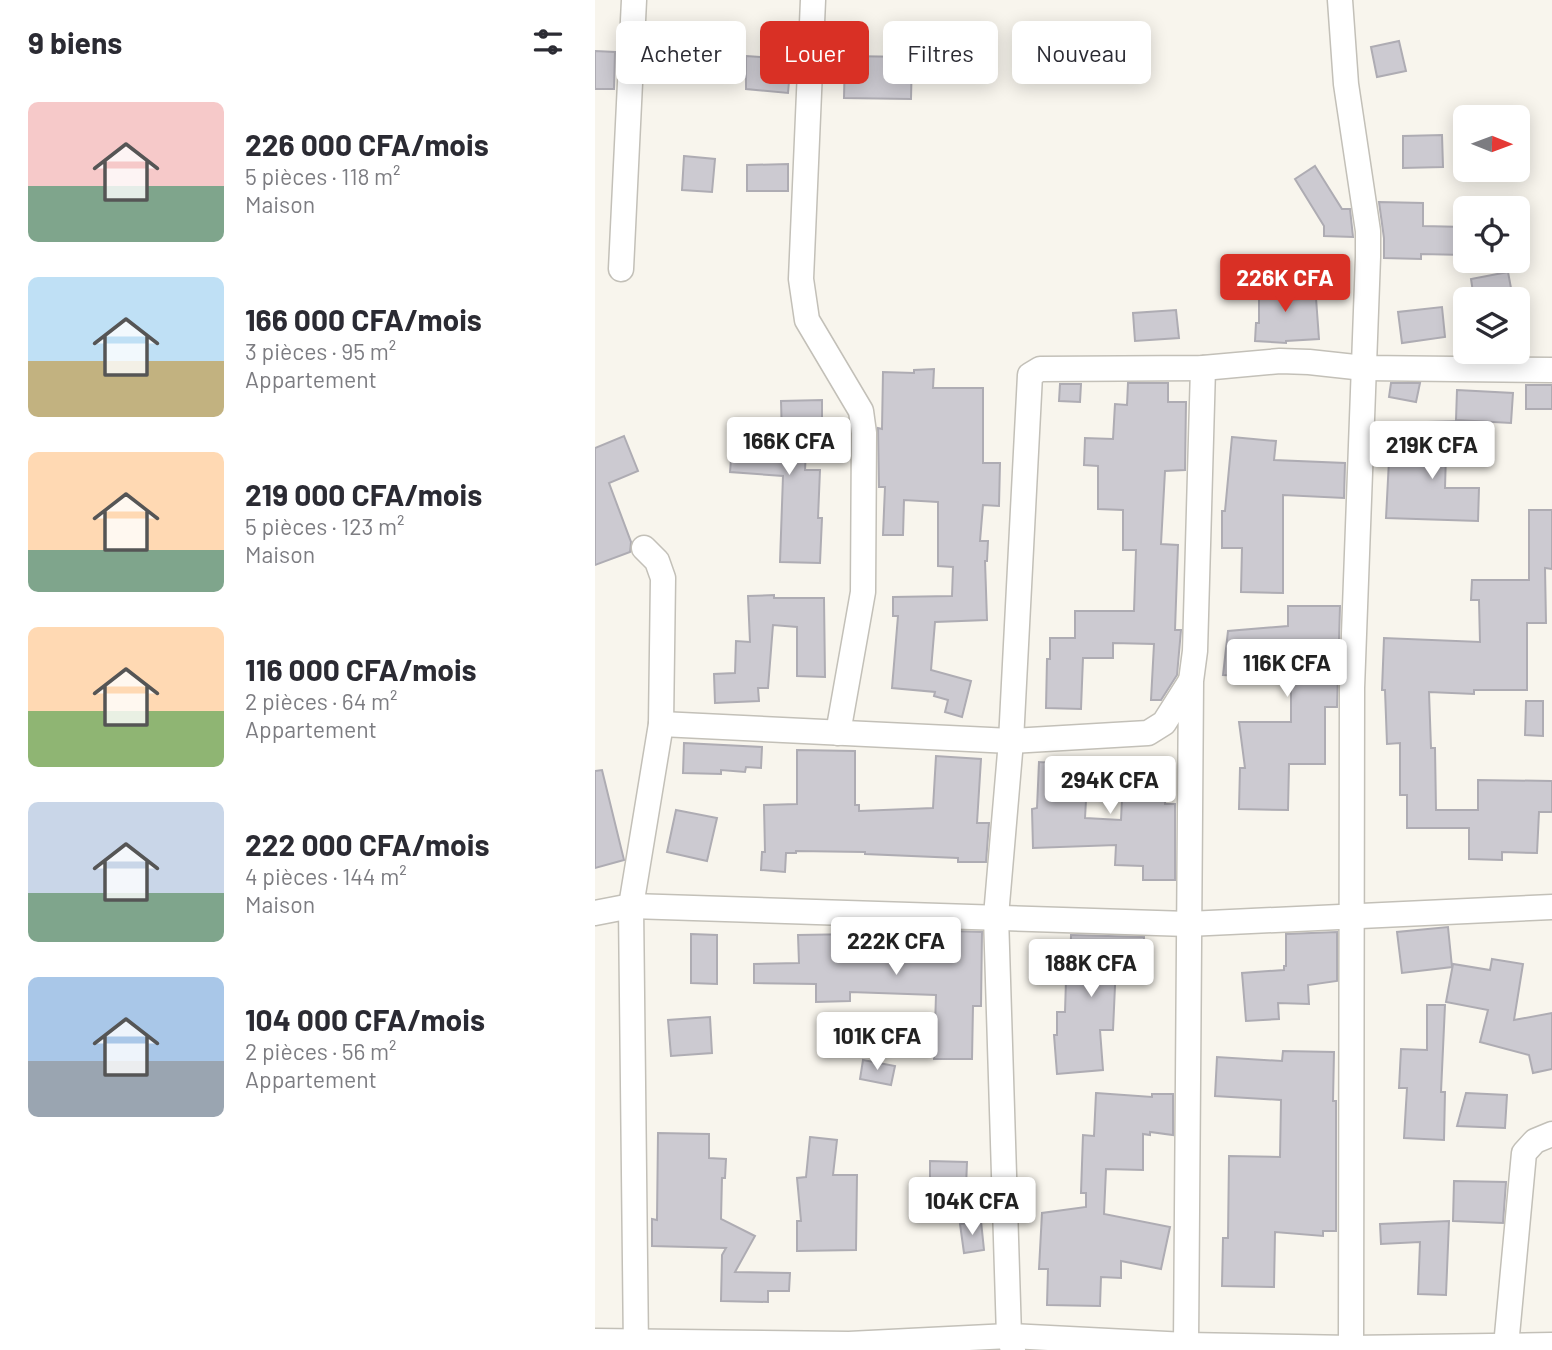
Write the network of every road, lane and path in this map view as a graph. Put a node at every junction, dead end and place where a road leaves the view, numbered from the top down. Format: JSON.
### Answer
{"nodes":[{"id":1,"x":633,"y":0,"type":"edge"},
{"id":2,"x":813,"y":0,"type":"edge"},
{"id":3,"x":1340,"y":0,"type":"edge"},
{"id":4,"x":621,"y":269,"type":"dead end"},
{"id":5,"x":1203,"y":368,"type":"junction"},
{"id":6,"x":1364,"y":368,"type":"junction"},
{"id":7,"x":1552,"y":370,"type":"edge"},
{"id":8,"x":644,"y":548,"type":"dead end"},
{"id":9,"x":1191,"y":681,"type":"junction"},
{"id":10,"x":661,"y":724,"type":"junction"},
{"id":11,"x":838,"y":733,"type":"junction"},
{"id":12,"x":1011,"y":741,"type":"junction"},
{"id":13,"x":631,"y":906,"type":"junction"},
{"id":14,"x":1552,"y":907,"type":"edge"},
{"id":15,"x":595,"y":913,"type":"edge"},
{"id":16,"x":996,"y":916,"type":"junction"},
{"id":17,"x":1353,"y":918,"type":"junction"},
{"id":18,"x":1188,"y":924,"type":"junction"},
{"id":19,"x":1552,"y":1134,"type":"edge"},
{"id":20,"x":595,"y":1341,"type":"edge"},
{"id":21,"x":1011,"y":1343,"type":"edge"},
{"id":22,"x":1186,"y":1345,"type":"junction"},
{"id":23,"x":1552,"y":1345,"type":"edge"},
{"id":24,"x":636,"y":1346,"type":"edge"},
{"id":25,"x":1517,"y":1347,"type":"edge"},
{"id":26,"x":1351,"y":1349,"type":"edge"}],
"edges":[{"from":1,"to":4,"type":"street"},
{"from":2,"to":11,"type":"street"},
{"from":3,"to":6,"type":"street"},
{"from":5,"to":6,"type":"street"},
{"from":5,"to":9,"type":"street"},
{"from":5,"to":12,"type":"street"},
{"from":6,"to":7,"type":"street"},
{"from":6,"to":17,"type":"street"},
{"from":8,"to":10,"type":"street"},
{"from":9,"to":12,"type":"street"},
{"from":9,"to":18,"type":"street"},
{"from":10,"to":11,"type":"street"},
{"from":10,"to":13,"type":"street"},
{"from":11,"to":12,"type":"street"},
{"from":12,"to":16,"type":"street"},
{"from":13,"to":15,"type":"street"},
{"from":13,"to":16,"type":"street"},
{"from":13,"to":24,"type":"street"},
{"from":14,"to":17,"type":"street"},
{"from":16,"to":18,"type":"street"},
{"from":16,"to":21,"type":"street"},
{"from":17,"to":18,"type":"street"},
{"from":17,"to":26,"type":"street"},
{"from":18,"to":22,"type":"street"},
{"from":19,"to":25,"type":"street"},
{"from":20,"to":24,"type":"street"},
{"from":21,"to":22,"type":"street"},
{"from":21,"to":24,"type":"street"},
{"from":22,"to":26,"type":"street"},
{"from":23,"to":25,"type":"street"},
{"from":25,"to":26,"type":"street"}]}
